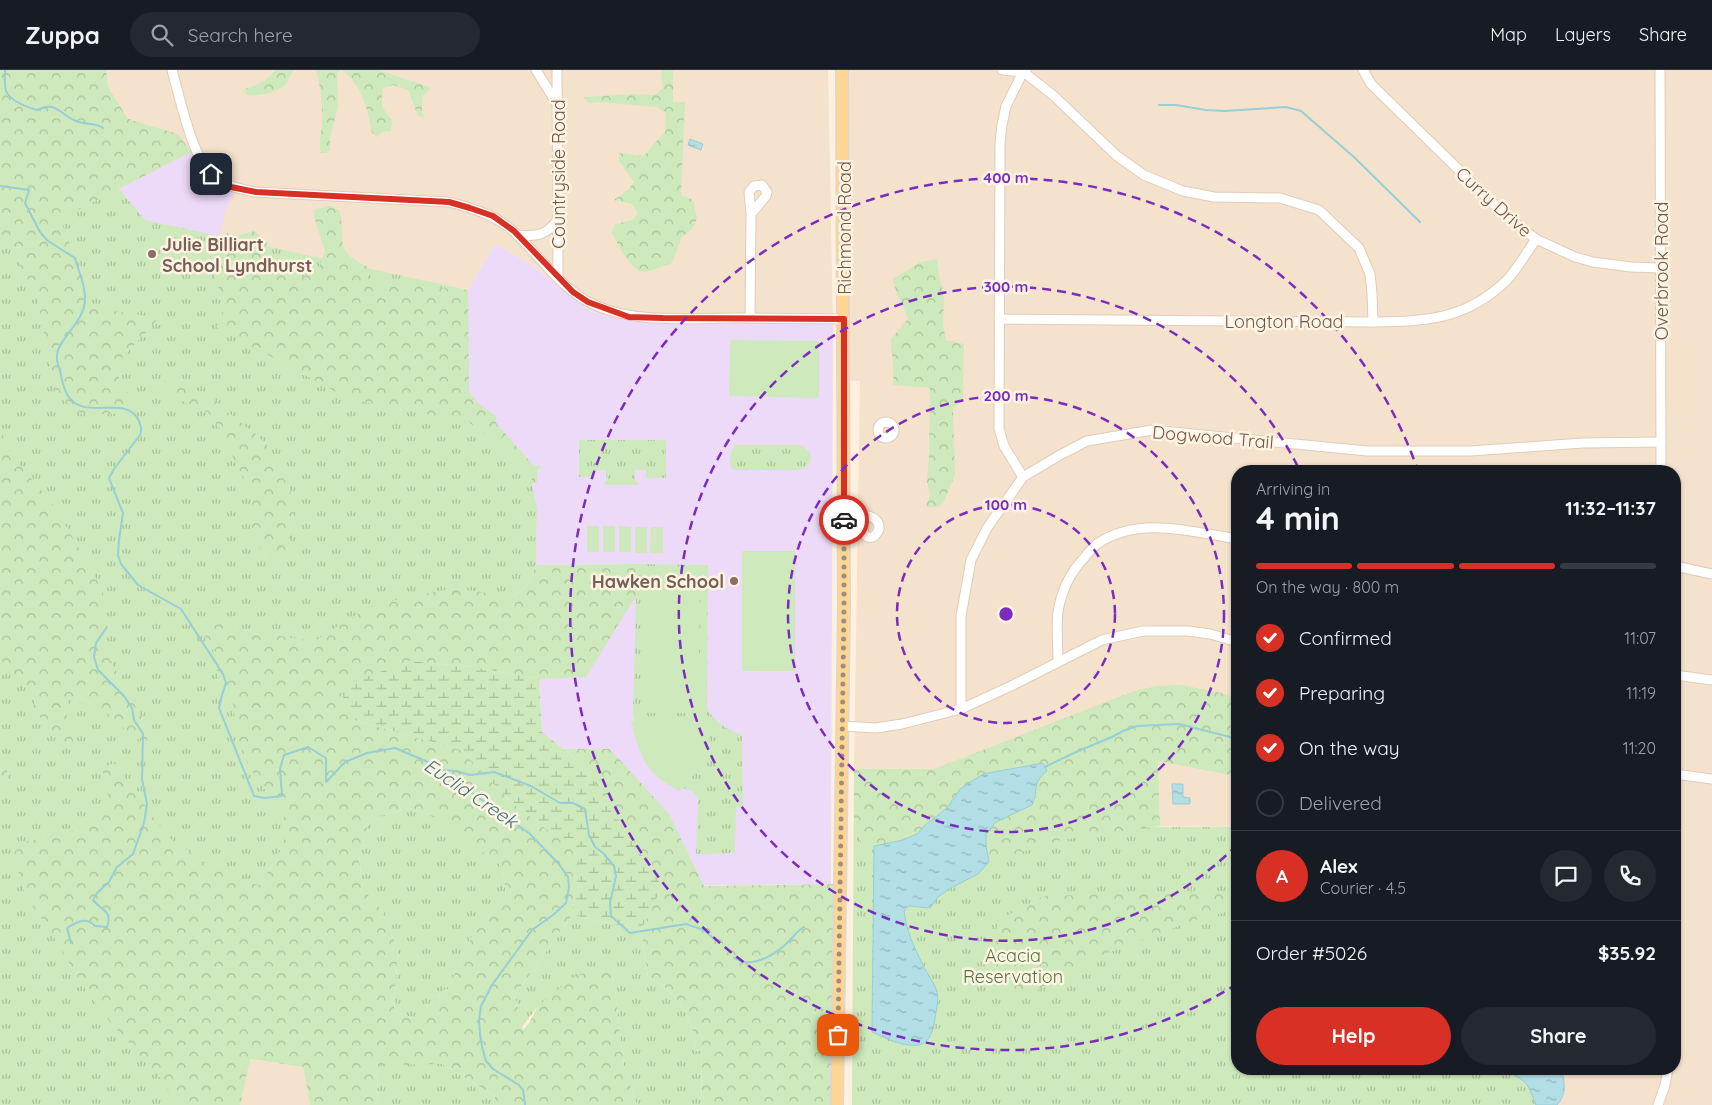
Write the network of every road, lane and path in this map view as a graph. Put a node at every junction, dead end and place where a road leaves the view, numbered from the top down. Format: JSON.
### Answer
{"nodes":[{"id":1,"x":172,"y":70,"type":"edge"},
{"id":2,"x":536,"y":70,"type":"edge"},
{"id":3,"x":558,"y":70,"type":"edge"},
{"id":4,"x":842,"y":70,"type":"edge"},
{"id":5,"x":1002,"y":70,"type":"edge"},
{"id":6,"x":1363,"y":70,"type":"edge"},
{"id":7,"x":1660,"y":70,"type":"edge"},
{"id":8,"x":1023,"y":71,"type":"edge"},
{"id":9,"x":558,"y":104,"type":"junction"},
{"id":10,"x":752,"y":214,"type":"dead end"},
{"id":11,"x":559,"y":218,"type":"junction"},
{"id":12,"x":518,"y":235,"type":"junction"},
{"id":13,"x":1536,"y":239,"type":"junction"},
{"id":14,"x":1660,"y":268,"type":"junction"},
{"id":15,"x":558,"y":278,"type":"junction"},
{"id":16,"x":750,"y":318,"type":"junction"},
{"id":17,"x":999,"y":318,"type":"junction"},
{"id":18,"x":844,"y":319,"type":"junction"},
{"id":19,"x":1373,"y":322,"type":"junction"},
{"id":20,"x":1661,"y":442,"type":"junction"},
{"id":21,"x":1661,"y":465,"type":"edge"},
{"id":22,"x":1023,"y":477,"type":"junction"},
{"id":23,"x":844,"y":528,"type":"junction"},
{"id":24,"x":863,"y":528,"type":"dead end"},
{"id":25,"x":1231,"y":538,"type":"edge"},
{"id":26,"x":1681,"y":567,"type":"edge"},
{"id":27,"x":1712,"y":574,"type":"edge"},
{"id":28,"x":1231,"y":640,"type":"edge"},
{"id":29,"x":1058,"y":662,"type":"junction"},
{"id":30,"x":1681,"y":676,"type":"edge"},
{"id":31,"x":1712,"y":680,"type":"edge"},
{"id":32,"x":961,"y":709,"type":"junction"},
{"id":33,"x":842,"y":726,"type":"junction"},
{"id":34,"x":1681,"y":775,"type":"edge"},
{"id":35,"x":1712,"y":779,"type":"edge"},
{"id":36,"x":1667,"y":1075,"type":"edge"},
{"id":37,"x":837,"y":1105,"type":"edge"},
{"id":38,"x":1658,"y":1105,"type":"edge"}],
"edges":[{"from":1,"to":12,"type":"street"},
{"from":2,"to":9,"type":"street"},
{"from":3,"to":9,"type":"street","name":"Countryside Road"},
{"from":4,"to":18,"type":"main road","name":"Richmond Road"},
{"from":5,"to":8,"type":"street"},
{"from":6,"to":13,"type":"street","name":"Curry Drive"},
{"from":7,"to":14,"type":"street","name":"Overbrook Road"},
{"from":8,"to":17,"type":"street"},
{"from":8,"to":19,"type":"street"},
{"from":9,"to":11,"type":"street","name":"Countryside Road"},
{"from":10,"to":16,"type":"street"},
{"from":11,"to":12,"type":"street"},
{"from":11,"to":15,"type":"street","name":"Countryside Road"},
{"from":12,"to":15,"type":"street"},
{"from":13,"to":14,"type":"street","name":"Curry Drive"},
{"from":13,"to":19,"type":"street","name":"Longton Road"},
{"from":14,"to":20,"type":"street","name":"Overbrook Road"},
{"from":15,"to":16,"type":"street"},
{"from":16,"to":18,"type":"street"},
{"from":17,"to":19,"type":"street","name":"Longton Road"},
{"from":17,"to":22,"type":"street"},
{"from":18,"to":23,"type":"main road","name":"Richmond Road"},
{"from":20,"to":21,"type":"street","name":"Overbrook Road"},
{"from":20,"to":22,"type":"street","name":"Dogwood Trail"},
{"from":22,"to":32,"type":"street","name":"Dogwood Trail"},
{"from":23,"to":24,"type":"street"},
{"from":23,"to":33,"type":"main road","name":"Richmond Road"},
{"from":25,"to":29,"type":"street"},
{"from":26,"to":27,"type":"street"},
{"from":28,"to":29,"type":"street"},
{"from":29,"to":32,"type":"street"},
{"from":30,"to":31,"type":"street"},
{"from":32,"to":33,"type":"street"},
{"from":33,"to":37,"type":"main road","name":"Richmond Road"},
{"from":34,"to":35,"type":"street"},
{"from":36,"to":38,"type":"street"}]}
